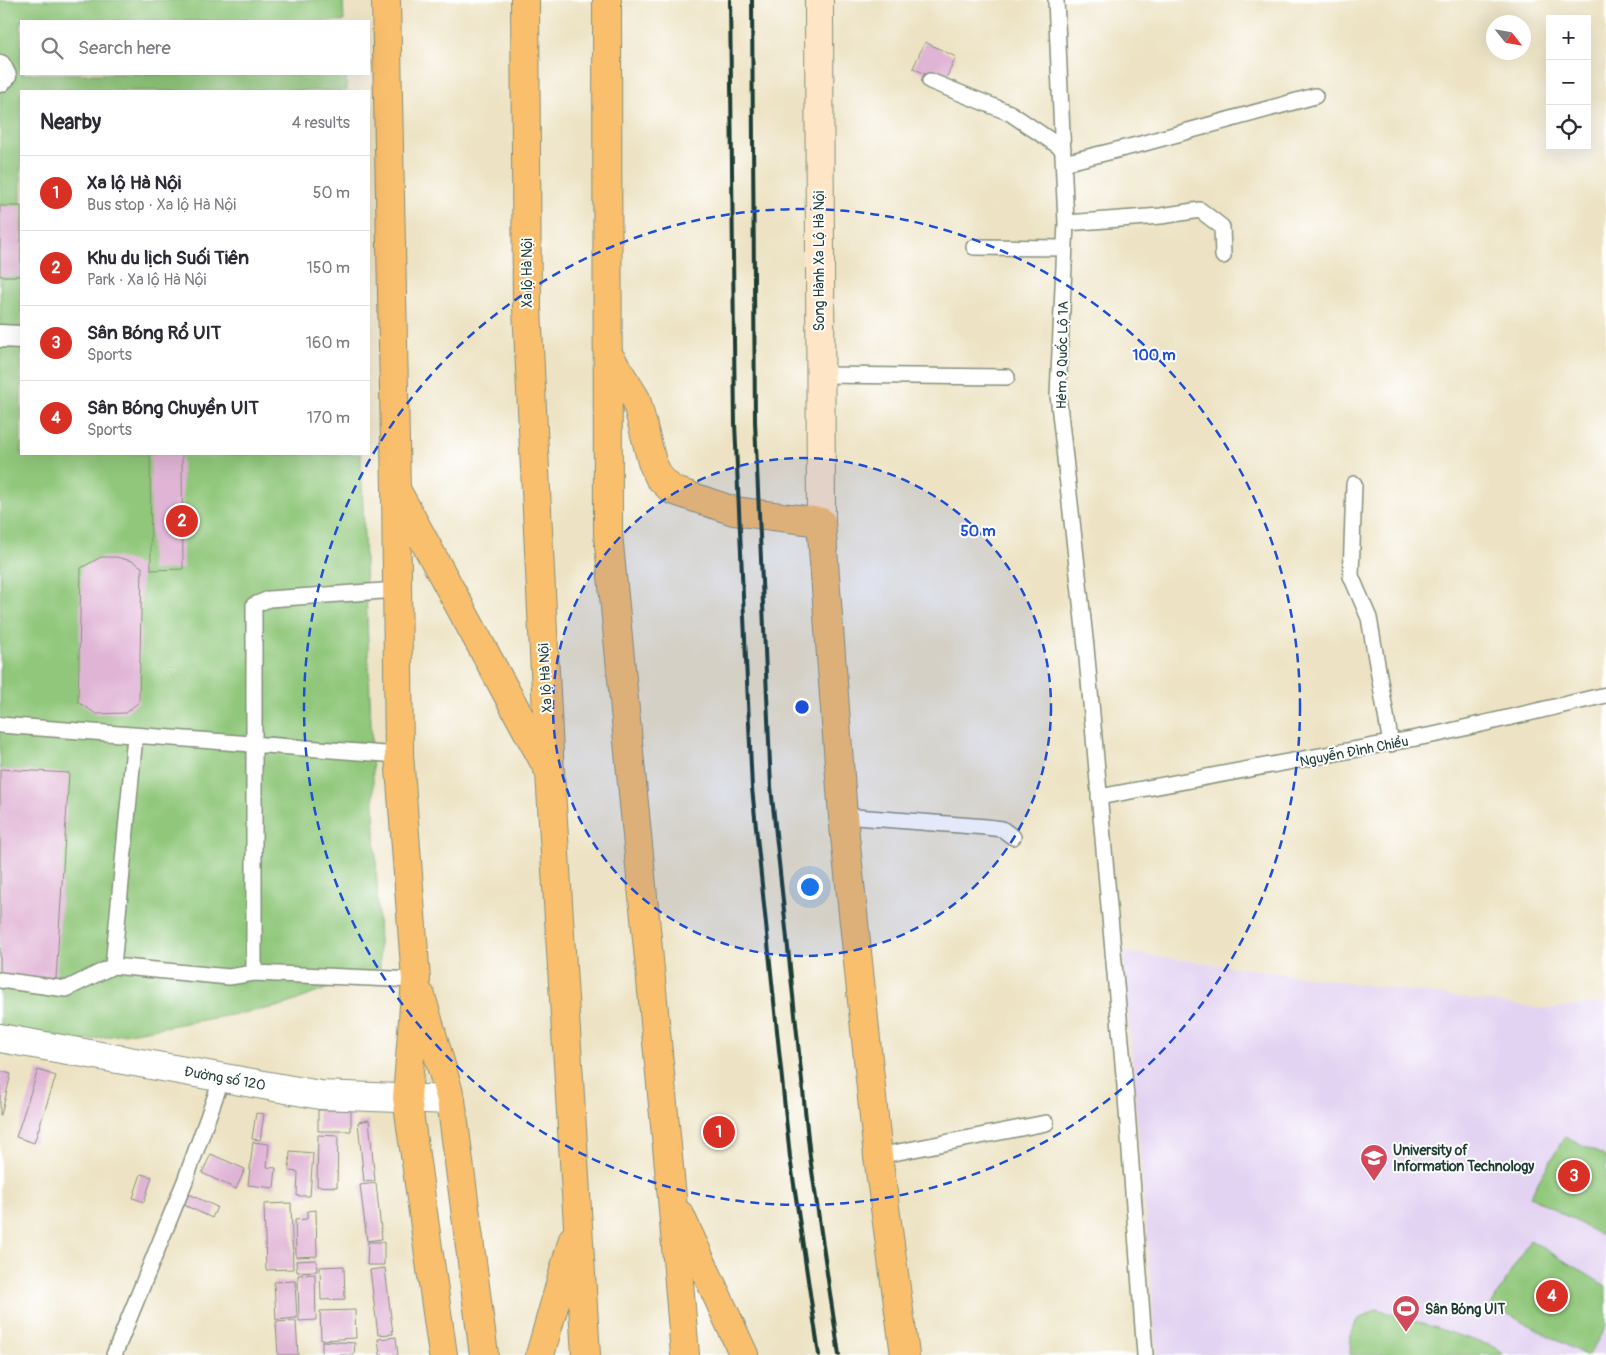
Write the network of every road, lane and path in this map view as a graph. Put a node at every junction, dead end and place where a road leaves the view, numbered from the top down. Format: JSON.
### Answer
{"nodes":[{"id":1,"x":386,"y":0,"type":"edge"},
{"id":2,"x":525,"y":0,"type":"edge"},
{"id":3,"x":607,"y":0,"type":"edge"},
{"id":4,"x":819,"y":0,"type":"edge"},
{"id":5,"x":1056,"y":0,"type":"edge"},
{"id":6,"x":0,"y":66,"type":"edge"},
{"id":7,"x":0,"y":81,"type":"edge"},
{"id":8,"x":930,"y":81,"type":"dead end"},
{"id":9,"x":1315,"y":96,"type":"dead end"},
{"id":10,"x":1064,"y":156,"type":"junction"},
{"id":11,"x":1066,"y":222,"type":"junction"},
{"id":12,"x":974,"y":247,"type":"dead end"},
{"id":13,"x":1065,"y":248,"type":"junction"},
{"id":14,"x":1223,"y":256,"type":"dead end"},
{"id":15,"x":0,"y":336,"type":"edge"},
{"id":16,"x":20,"y":337,"type":"edge"},
{"id":17,"x":608,"y":354,"type":"junction"},
{"id":18,"x":820,"y":375,"type":"junction"},
{"id":19,"x":1007,"y":376,"type":"dead end"},
{"id":20,"x":1354,"y":484,"type":"dead end"},
{"id":21,"x":396,"y":490,"type":"junction"},
{"id":22,"x":821,"y":522,"type":"junction"},
{"id":23,"x":397,"y":590,"type":"junction"},
{"id":24,"x":1606,"y":695,"type":"edge"},
{"id":25,"x":0,"y":725,"type":"edge"},
{"id":26,"x":136,"y":736,"type":"junction"},
{"id":27,"x":1391,"y":744,"type":"junction"},
{"id":28,"x":254,"y":745,"type":"junction"},
{"id":29,"x":399,"y":755,"type":"junction"},
{"id":30,"x":550,"y":773,"type":"junction"},
{"id":31,"x":1099,"y":797,"type":"junction"},
{"id":32,"x":843,"y":816,"type":"junction"},
{"id":33,"x":1013,"y":837,"type":"dead end"},
{"id":34,"x":113,"y":966,"type":"junction"},
{"id":35,"x":254,"y":973,"type":"junction"},
{"id":36,"x":0,"y":980,"type":"edge"},
{"id":37,"x":416,"y":980,"type":"junction"},
{"id":38,"x":0,"y":1038,"type":"edge"},
{"id":39,"x":222,"y":1078,"type":"junction"},
{"id":40,"x":407,"y":1098,"type":"junction"},
{"id":41,"x":452,"y":1100,"type":"junction"},
{"id":42,"x":1046,"y":1123,"type":"dead end"},
{"id":43,"x":878,"y":1156,"type":"junction"},
{"id":44,"x":672,"y":1198,"type":"junction"},
{"id":45,"x":578,"y":1219,"type":"junction"},
{"id":46,"x":114,"y":1355,"type":"edge"},
{"id":47,"x":442,"y":1355,"type":"edge"},
{"id":48,"x":484,"y":1355,"type":"edge"},
{"id":49,"x":540,"y":1355,"type":"edge"},
{"id":50,"x":586,"y":1355,"type":"edge"},
{"id":51,"x":686,"y":1355,"type":"edge"},
{"id":52,"x":744,"y":1355,"type":"edge"},
{"id":53,"x":905,"y":1355,"type":"edge"},
{"id":54,"x":1145,"y":1355,"type":"edge"}],
"edges":[{"from":1,"to":21,"type":"highway"},
{"from":2,"to":30,"type":"highway","name":"Xa lộ Hà Nội"},
{"from":3,"to":17,"type":"highway"},
{"from":4,"to":18,"type":"main road","name":"Song Hành Xa Lộ Hà Nội"},
{"from":5,"to":10,"type":"lane","name":"Hẻm 9 Quốc Lộ 1A"},
{"from":6,"to":7,"type":"street"},
{"from":8,"to":10,"type":"lane"},
{"from":9,"to":10,"type":"lane"},
{"from":10,"to":11,"type":"lane","name":"Hẻm 9 Quốc Lộ 1A"},
{"from":11,"to":13,"type":"lane","name":"Hẻm 9 Quốc Lộ 1A"},
{"from":11,"to":14,"type":"lane"},
{"from":12,"to":13,"type":"lane"},
{"from":13,"to":31,"type":"lane","name":"Hẻm 9 Quốc Lộ 1A"},
{"from":15,"to":16,"type":"street"},
{"from":17,"to":22,"type":"highway"},
{"from":17,"to":44,"type":"highway"},
{"from":18,"to":19,"type":"lane"},
{"from":18,"to":22,"type":"main road","name":"Song Hành Xa Lộ Hà Nội"},
{"from":20,"to":27,"type":"lane"},
{"from":21,"to":23,"type":"highway"},
{"from":21,"to":30,"type":"highway"},
{"from":22,"to":32,"type":"highway"},
{"from":23,"to":28,"type":"lane"},
{"from":23,"to":29,"type":"highway"},
{"from":24,"to":27,"type":"lane","name":"Nguyễn Đình Chiểu"},
{"from":25,"to":26,"type":"lane"},
{"from":26,"to":28,"type":"lane"},
{"from":26,"to":34,"type":"lane"},
{"from":27,"to":31,"type":"lane","name":"Nguyễn Đình Chiểu"},
{"from":28,"to":29,"type":"lane"},
{"from":28,"to":35,"type":"lane"},
{"from":29,"to":37,"type":"highway"},
{"from":30,"to":45,"type":"highway","name":"Xa lộ Hà Nội"},
{"from":31,"to":54,"type":"lane","name":"Hẻm 9 Quốc Lộ 1A"},
{"from":32,"to":33,"type":"lane"},
{"from":32,"to":43,"type":"highway"},
{"from":34,"to":35,"type":"lane"},
{"from":34,"to":36,"type":"lane"},
{"from":35,"to":37,"type":"lane"},
{"from":37,"to":40,"type":"highway"},
{"from":37,"to":41,"type":"highway"},
{"from":38,"to":39,"type":"street","name":"Đường số 120"},
{"from":39,"to":40,"type":"street","name":"Đường số 120"},
{"from":39,"to":46,"type":"lane"},
{"from":40,"to":41,"type":"street","name":"Đường số 120"},
{"from":40,"to":47,"type":"highway"},
{"from":41,"to":48,"type":"highway"},
{"from":42,"to":43,"type":"lane"},
{"from":43,"to":53,"type":"highway"},
{"from":44,"to":51,"type":"highway"},
{"from":44,"to":52,"type":"highway"},
{"from":45,"to":49,"type":"highway"},
{"from":45,"to":50,"type":"highway","name":"Xa lộ Hà Nội"}]}
